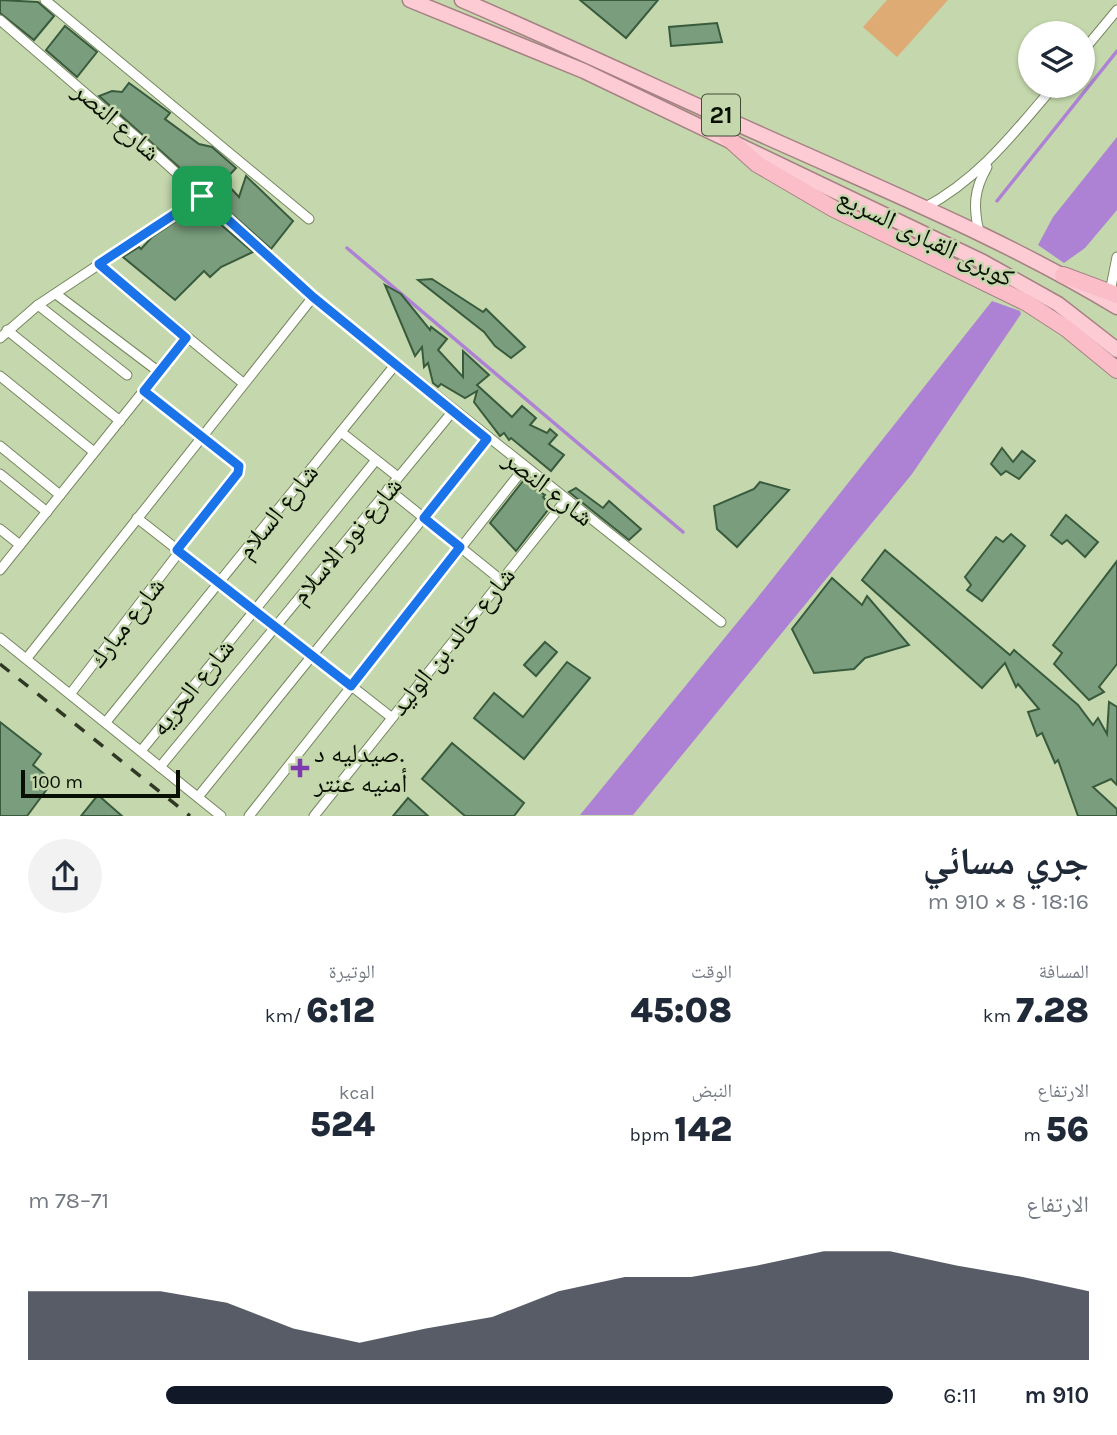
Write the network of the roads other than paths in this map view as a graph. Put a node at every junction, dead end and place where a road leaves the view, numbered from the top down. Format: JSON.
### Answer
{"nodes":[{"id":1,"x":45,"y":0,"type":"edge"},
{"id":2,"x":410,"y":0,"type":"edge"},
{"id":3,"x":462,"y":0,"type":"edge"},
{"id":4,"x":1117,"y":10,"type":"edge"},
{"id":5,"x":0,"y":20,"type":"edge"},
{"id":6,"x":1095,"y":37,"type":"edge"},
{"id":7,"x":1044,"y":98,"type":"edge"},
{"id":8,"x":727,"y":137,"type":"junction"},
{"id":9,"x":989,"y":163,"type":"junction"},
{"id":10,"x":202,"y":196,"type":"junction"},
{"id":11,"x":924,"y":208,"type":"junction"},
{"id":12,"x":309,"y":219,"type":"dead end"},
{"id":13,"x":979,"y":232,"type":"junction"},
{"id":14,"x":1117,"y":257,"type":"edge"},
{"id":15,"x":99,"y":264,"type":"junction"},
{"id":16,"x":1063,"y":275,"type":"junction"},
{"id":17,"x":1114,"y":293,"type":"edge"},
{"id":18,"x":55,"y":294,"type":"junction"},
{"id":19,"x":313,"y":297,"type":"junction"},
{"id":20,"x":38,"y":305,"type":"junction"},
{"id":21,"x":1117,"y":307,"type":"edge"},
{"id":22,"x":7,"y":330,"type":"junction"},
{"id":23,"x":0,"y":338,"type":"edge"},
{"id":24,"x":186,"y":338,"type":"junction"},
{"id":25,"x":1117,"y":349,"type":"edge"},
{"id":26,"x":396,"y":365,"type":"junction"},
{"id":27,"x":1117,"y":370,"type":"edge"},
{"id":28,"x":159,"y":372,"type":"junction"},
{"id":29,"x":127,"y":375,"type":"dead end"},
{"id":30,"x":0,"y":376,"type":"edge"},
{"id":31,"x":243,"y":383,"type":"junction"},
{"id":32,"x":144,"y":391,"type":"junction"},
{"id":33,"x":453,"y":411,"type":"junction"},
{"id":34,"x":120,"y":421,"type":"junction"},
{"id":35,"x":341,"y":432,"type":"junction"},
{"id":36,"x":202,"y":435,"type":"junction"},
{"id":37,"x":487,"y":439,"type":"junction"},
{"id":38,"x":0,"y":446,"type":"edge"},
{"id":39,"x":94,"y":452,"type":"junction"},
{"id":40,"x":376,"y":460,"type":"junction"},
{"id":41,"x":524,"y":468,"type":"junction"},
{"id":42,"x":0,"y":474,"type":"edge"},
{"id":43,"x":398,"y":477,"type":"junction"},
{"id":44,"x":388,"y":489,"type":"junction"},
{"id":45,"x":60,"y":495,"type":"junction"},
{"id":46,"x":565,"y":500,"type":"junction"},
{"id":47,"x":47,"y":512,"type":"junction"},
{"id":48,"x":137,"y":518,"type":"junction"},
{"id":49,"x":424,"y":518,"type":"junction"},
{"id":50,"x":0,"y":529,"type":"edge"},
{"id":51,"x":20,"y":545,"type":"junction"},
{"id":52,"x":460,"y":547,"type":"junction"},
{"id":53,"x":179,"y":550,"type":"junction"},
{"id":54,"x":0,"y":570,"type":"edge"},
{"id":55,"x":501,"y":580,"type":"junction"},
{"id":56,"x":219,"y":582,"type":"junction"},
{"id":57,"x":254,"y":610,"type":"junction"},
{"id":58,"x":721,"y":622,"type":"dead end"},
{"id":59,"x":275,"y":626,"type":"junction"},
{"id":60,"x":0,"y":638,"type":"edge"},
{"id":61,"x":312,"y":656,"type":"junction"},
{"id":62,"x":27,"y":658,"type":"junction"},
{"id":63,"x":351,"y":686,"type":"junction"},
{"id":64,"x":71,"y":693,"type":"junction"},
{"id":65,"x":391,"y":718,"type":"junction"},
{"id":66,"x":106,"y":722,"type":"junction"},
{"id":67,"x":141,"y":751,"type":"junction"},
{"id":68,"x":160,"y":766,"type":"junction"},
{"id":69,"x":198,"y":797,"type":"junction"},
{"id":70,"x":221,"y":816,"type":"edge"},
{"id":71,"x":249,"y":816,"type":"edge"},
{"id":72,"x":314,"y":816,"type":"edge"}],
"edges":[{"from":1,"to":12,"type":"street"},
{"from":2,"to":8,"type":"highway","number":"21"},
{"from":3,"to":11,"type":"highway","number":"21"},
{"from":4,"to":6,"type":"street"},
{"from":5,"to":10,"type":"street","name":"شارع النصر"},
{"from":7,"to":9,"type":"street"},
{"from":8,"to":25,"type":"highway","name":"كوبرى القبارى السريع"},
{"from":8,"to":27,"type":"highway"},
{"from":9,"to":11,"type":"street"},
{"from":9,"to":13,"type":"street"},
{"from":10,"to":15,"type":"street"},
{"from":10,"to":19,"type":"street","name":"شارع النصر"},
{"from":11,"to":13,"type":"highway","number":"21"},
{"from":13,"to":16,"type":"highway","name":"كوبرى القبارى السريع"},
{"from":14,"to":17,"type":"street"},
{"from":15,"to":18,"type":"street"},
{"from":15,"to":24,"type":"street"},
{"from":16,"to":17,"type":"highway"},
{"from":16,"to":21,"type":"highway","name":"كوبرى القبارى السريع"},
{"from":18,"to":20,"type":"street"},
{"from":18,"to":28,"type":"street"},
{"from":19,"to":26,"type":"street","name":"شارع النصر"},
{"from":19,"to":31,"type":"street"},
{"from":20,"to":22,"type":"street"},
{"from":20,"to":29,"type":"street"},
{"from":22,"to":23,"type":"street"},
{"from":22,"to":34,"type":"street"},
{"from":24,"to":28,"type":"street"},
{"from":24,"to":31,"type":"street"},
{"from":26,"to":33,"type":"street","name":"شارع النصر"},
{"from":26,"to":35,"type":"street","name":"شارع السلام"},
{"from":28,"to":32,"type":"street"},
{"from":30,"to":39,"type":"street"},
{"from":31,"to":36,"type":"street"},
{"from":32,"to":34,"type":"street"},
{"from":32,"to":36,"type":"street"},
{"from":33,"to":37,"type":"street","name":"شارع النصر"},
{"from":33,"to":43,"type":"street","name":"شارع نور الاسلام"},
{"from":34,"to":39,"type":"street"},
{"from":35,"to":40,"type":"street"},
{"from":35,"to":56,"type":"street","name":"شارع السلام"},
{"from":36,"to":48,"type":"street"},
{"from":36,"to":53,"type":"street","name":"شارع مبارك"},
{"from":37,"to":41,"type":"street","name":"شارع النصر"},
{"from":37,"to":49,"type":"street"},
{"from":38,"to":45,"type":"street"},
{"from":39,"to":45,"type":"street"},
{"from":40,"to":43,"type":"street"},
{"from":40,"to":57,"type":"street","name":"شارع الحريه"},
{"from":41,"to":46,"type":"street","name":"شارع النصر"},
{"from":41,"to":52,"type":"street"},
{"from":42,"to":47,"type":"street"},
{"from":43,"to":44,"type":"street","name":"شارع نور الاسلام"},
{"from":44,"to":49,"type":"street"},
{"from":44,"to":59,"type":"street","name":"شارع نور الاسلام"},
{"from":45,"to":47,"type":"street"},
{"from":46,"to":55,"type":"street","name":"شارع خالد بن الوليد"},
{"from":46,"to":58,"type":"street","name":"شارع النصر"},
{"from":47,"to":51,"type":"street"},
{"from":48,"to":53,"type":"street"},
{"from":48,"to":62,"type":"street"},
{"from":49,"to":52,"type":"street"},
{"from":49,"to":61,"type":"street"},
{"from":50,"to":51,"type":"street"},
{"from":51,"to":54,"type":"street"},
{"from":52,"to":55,"type":"street"},
{"from":52,"to":63,"type":"street"},
{"from":53,"to":56,"type":"street"},
{"from":53,"to":64,"type":"street","name":"شارع مبارك"},
{"from":55,"to":65,"type":"street","name":"شارع خالد بن الوليد"},
{"from":56,"to":57,"type":"street"},
{"from":56,"to":66,"type":"street","name":"شارع السلام"},
{"from":57,"to":59,"type":"street"},
{"from":57,"to":67,"type":"street","name":"شارع الحريه"},
{"from":59,"to":61,"type":"street"},
{"from":59,"to":68,"type":"street","name":"شارع نور الاسلام"},
{"from":60,"to":62,"type":"street"},
{"from":61,"to":63,"type":"street"},
{"from":61,"to":69,"type":"street"},
{"from":62,"to":64,"type":"street"},
{"from":63,"to":65,"type":"street"},
{"from":63,"to":71,"type":"street"},
{"from":64,"to":66,"type":"street"},
{"from":65,"to":72,"type":"street","name":"شارع خالد بن الوليد"},
{"from":66,"to":67,"type":"street"},
{"from":67,"to":68,"type":"street"},
{"from":68,"to":69,"type":"street"},
{"from":69,"to":70,"type":"street"}]}
